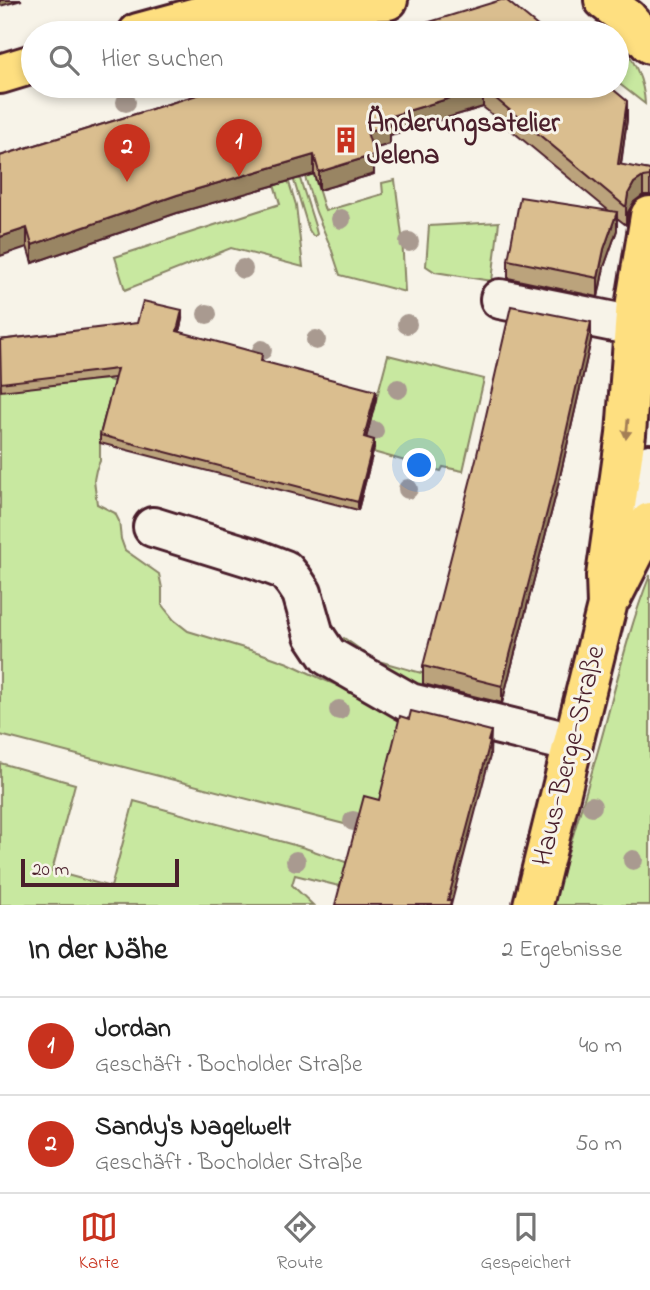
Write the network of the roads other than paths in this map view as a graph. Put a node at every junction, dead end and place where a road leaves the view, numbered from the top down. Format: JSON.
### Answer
{"nodes":[{"id":1,"x":388,"y":0,"type":"edge"},
{"id":2,"x":604,"y":0,"type":"edge"},
{"id":3,"x":251,"y":2,"type":"edge"},
{"id":4,"x":181,"y":21,"type":"edge"},
{"id":5,"x":650,"y":44,"type":"edge"},
{"id":6,"x":21,"y":68,"type":"edge"},
{"id":7,"x":0,"y":74,"type":"edge"},
{"id":8,"x":650,"y":216,"type":"edge"},
{"id":9,"x":500,"y":299,"type":"dead end"},
{"id":10,"x":634,"y":326,"type":"junction"},
{"id":11,"x":650,"y":464,"type":"edge"},
{"id":12,"x":650,"y":522,"type":"edge"},
{"id":13,"x":153,"y":527,"type":"dead end"},
{"id":14,"x":607,"y":606,"type":"junction"},
{"id":15,"x":573,"y":743,"type":"junction"},
{"id":16,"x":533,"y":905,"type":"edge"}],
"edges":[{"from":1,"to":3,"type":"main road"},
{"from":2,"to":5,"type":"main road"},
{"from":3,"to":4,"type":"main road"},
{"from":6,"to":7,"type":"main road"},
{"from":8,"to":10,"type":"main road","name":"Haus-Berge-Straße"},
{"from":9,"to":10,"type":"lane"},
{"from":10,"to":14,"type":"main road","name":"Haus-Berge-Straße","one_way":true},
{"from":11,"to":14,"type":"lane"},
{"from":12,"to":14,"type":"main road","name":"Haus-Berge-Straße"},
{"from":13,"to":15,"type":"lane"},
{"from":14,"to":15,"type":"main road","name":"Haus-Berge-Straße"},
{"from":15,"to":16,"type":"main road","name":"Haus-Berge-Straße"}]}
